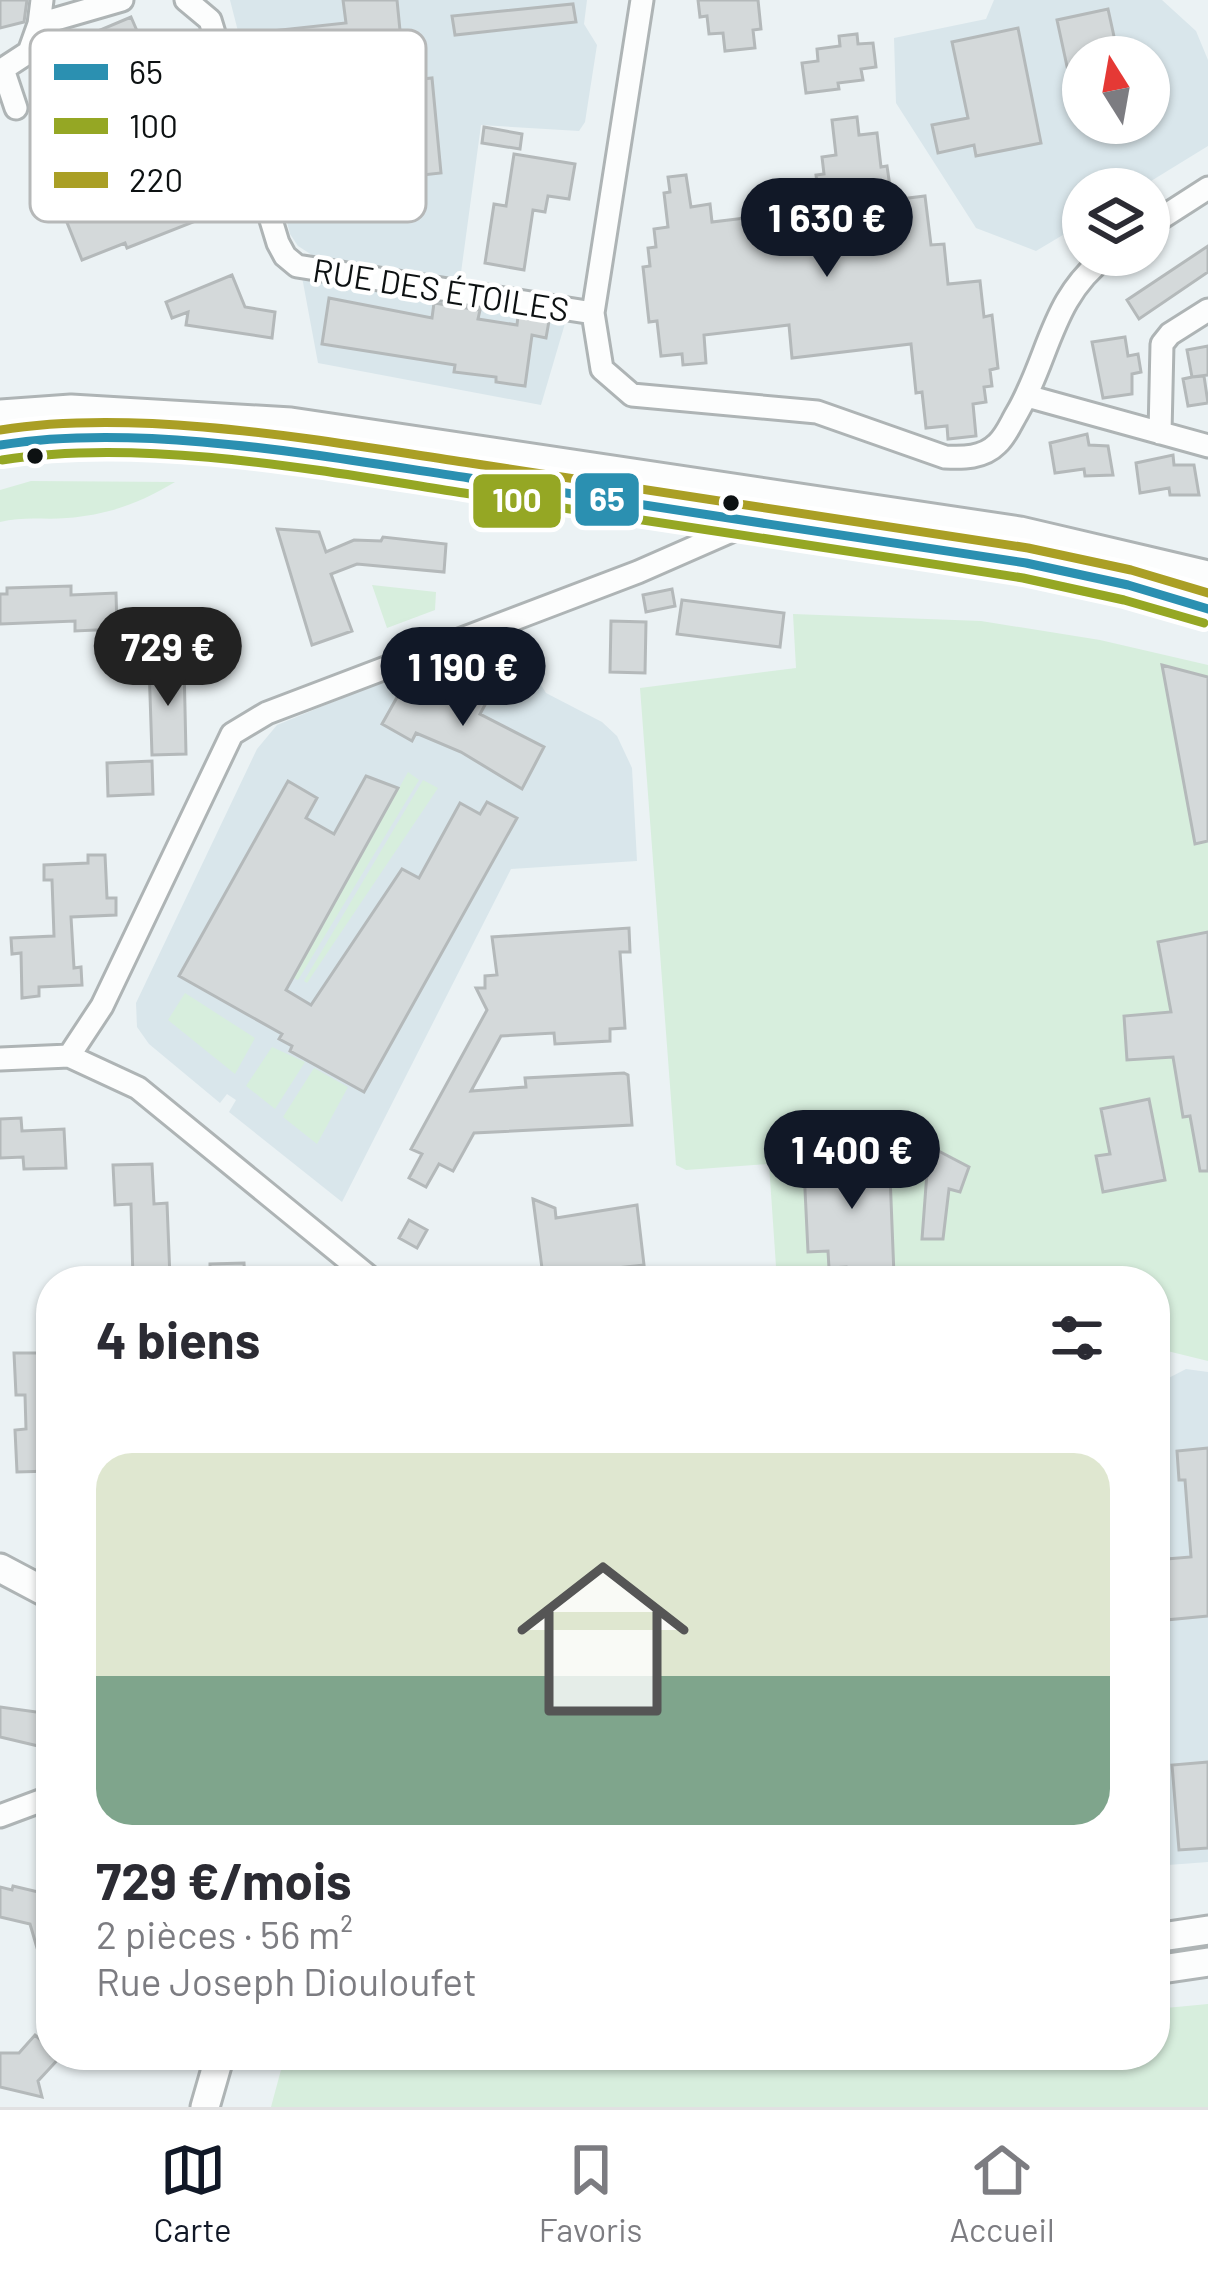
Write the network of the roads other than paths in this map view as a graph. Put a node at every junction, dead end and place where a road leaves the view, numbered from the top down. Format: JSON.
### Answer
{"nodes":[{"id":1,"x":42,"y":0,"type":"edge"},
{"id":2,"x":122,"y":0,"type":"edge"},
{"id":3,"x":186,"y":0,"type":"edge"},
{"id":4,"x":642,"y":0,"type":"edge"},
{"id":5,"x":39,"y":24,"type":"junction"},
{"id":6,"x":37,"y":30,"type":"edge"},
{"id":7,"x":214,"y":30,"type":"edge"},
{"id":8,"x":30,"y":49,"type":"edge"},
{"id":9,"x":1,"y":69,"type":"edge"},
{"id":10,"x":16,"y":108,"type":"dead end"},
{"id":11,"x":1208,"y":188,"type":"edge"},
{"id":12,"x":1170,"y":212,"type":"edge"},
{"id":13,"x":272,"y":222,"type":"edge"},
{"id":14,"x":1082,"y":276,"type":"edge"},
{"id":15,"x":1208,"y":310,"type":"edge"},
{"id":16,"x":593,"y":313,"type":"junction"},
{"id":17,"x":1027,"y":396,"type":"junction"},
{"id":18,"x":0,"y":414,"type":"edge"},
{"id":19,"x":1160,"y":433,"type":"junction"},
{"id":20,"x":0,"y":446,"type":"edge"},
{"id":21,"x":1208,"y":446,"type":"edge"},
{"id":22,"x":758,"y":520,"type":"junction"},
{"id":23,"x":1208,"y":575,"type":"edge"},
{"id":24,"x":1208,"y":609,"type":"edge"},
{"id":25,"x":69,"y":1056,"type":"junction"},
{"id":26,"x":0,"y":1059,"type":"edge"},
{"id":27,"x":356,"y":1266,"type":"edge"},
{"id":28,"x":0,"y":1568,"type":"edge"},
{"id":29,"x":36,"y":1587,"type":"edge"},
{"id":30,"x":36,"y":1803,"type":"edge"},
{"id":31,"x":0,"y":1816,"type":"edge"},
{"id":32,"x":1208,"y":1930,"type":"edge"},
{"id":33,"x":1170,"y":1936,"type":"edge"},
{"id":34,"x":1208,"y":1962,"type":"edge"},
{"id":35,"x":1170,"y":1968,"type":"edge"},
{"id":36,"x":216,"y":2070,"type":"edge"},
{"id":37,"x":205,"y":2107,"type":"edge"}],
"edges":[{"from":1,"to":5,"type":"street"},
{"from":2,"to":5,"type":"street"},
{"from":3,"to":7,"type":"street","name":"RUE DES ÉTOILES"},
{"from":4,"to":16,"type":"street"},
{"from":5,"to":6,"type":"street"},
{"from":8,"to":9,"type":"street"},
{"from":9,"to":10,"type":"street"},
{"from":11,"to":12,"type":"street"},
{"from":13,"to":16,"type":"street","name":"RUE DES ÉTOILES"},
{"from":14,"to":17,"type":"street"},
{"from":15,"to":19,"type":"street"},
{"from":16,"to":17,"type":"street"},
{"from":17,"to":19,"type":"street"},
{"from":18,"to":23,"type":"main road"},
{"from":19,"to":21,"type":"street"},
{"from":20,"to":22,"type":"main road"},
{"from":22,"to":24,"type":"main road"},
{"from":22,"to":25,"type":"street"},
{"from":25,"to":26,"type":"street"},
{"from":25,"to":27,"type":"street"},
{"from":28,"to":29,"type":"main road"},
{"from":30,"to":31,"type":"street"},
{"from":32,"to":33,"type":"main road"},
{"from":34,"to":35,"type":"main road"},
{"from":36,"to":37,"type":"main road"}]}
